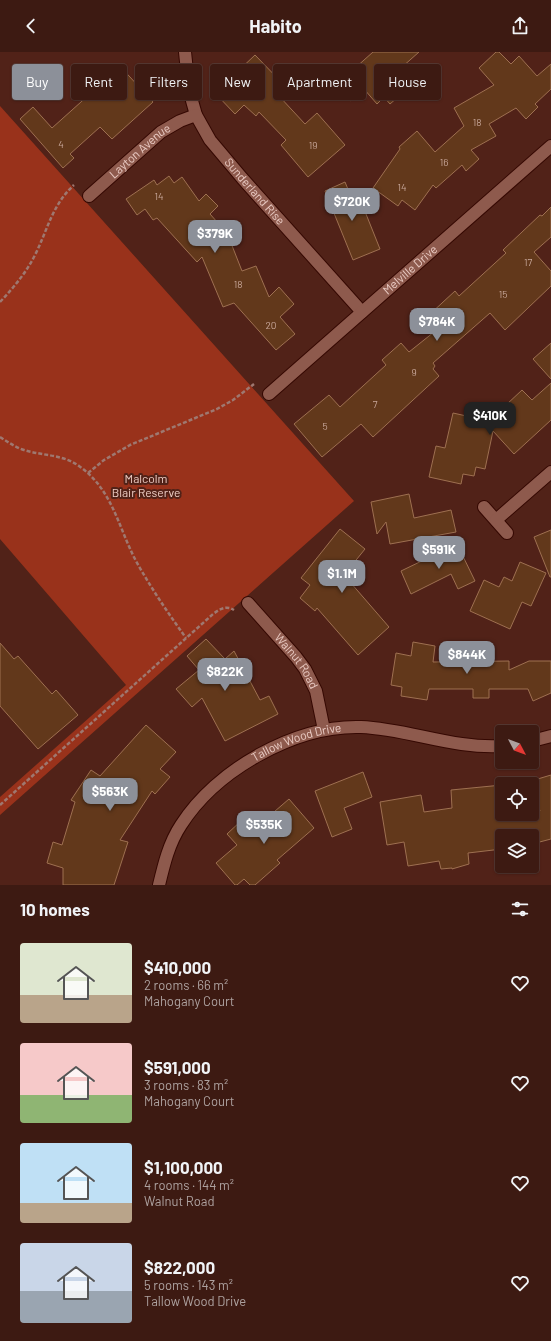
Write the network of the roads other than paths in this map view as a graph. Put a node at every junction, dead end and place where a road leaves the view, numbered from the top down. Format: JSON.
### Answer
{"nodes":[{"id":1,"x":185,"y":52,"type":"edge"},
{"id":2,"x":196,"y":115,"type":"junction"},
{"id":3,"x":551,"y":146,"type":"edge"},
{"id":4,"x":88,"y":196,"type":"dead end"},
{"id":5,"x":362,"y":312,"type":"junction"},
{"id":6,"x":268,"y":394,"type":"dead end"},
{"id":7,"x":551,"y":472,"type":"edge"},
{"id":8,"x":484,"y":507,"type":"dead end"},
{"id":9,"x":496,"y":520,"type":"junction"},
{"id":10,"x":507,"y":533,"type":"dead end"},
{"id":11,"x":248,"y":603,"type":"dead end"},
{"id":12,"x":324,"y":730,"type":"junction"},
{"id":13,"x":551,"y":736,"type":"edge"},
{"id":14,"x":539,"y":739,"type":"edge"},
{"id":15,"x":495,"y":746,"type":"edge"},
{"id":16,"x":159,"y":885,"type":"edge"}],
"edges":[{"from":1,"to":2,"type":"street","name":"Sunderland Rise"},
{"from":2,"to":4,"type":"street","name":"Layton Avenue"},
{"from":2,"to":5,"type":"street","name":"Sunderland Rise"},
{"from":3,"to":5,"type":"street","name":"Melville Drive"},
{"from":5,"to":6,"type":"street","name":"Melville Drive"},
{"from":7,"to":9,"type":"street"},
{"from":8,"to":9,"type":"street"},
{"from":9,"to":10,"type":"street"},
{"from":11,"to":12,"type":"street","name":"Walnut Road"},
{"from":12,"to":15,"type":"street","name":"Tallow Wood Drive"},
{"from":12,"to":16,"type":"street","name":"Tallow Wood Drive"},
{"from":13,"to":14,"type":"street"}]}
